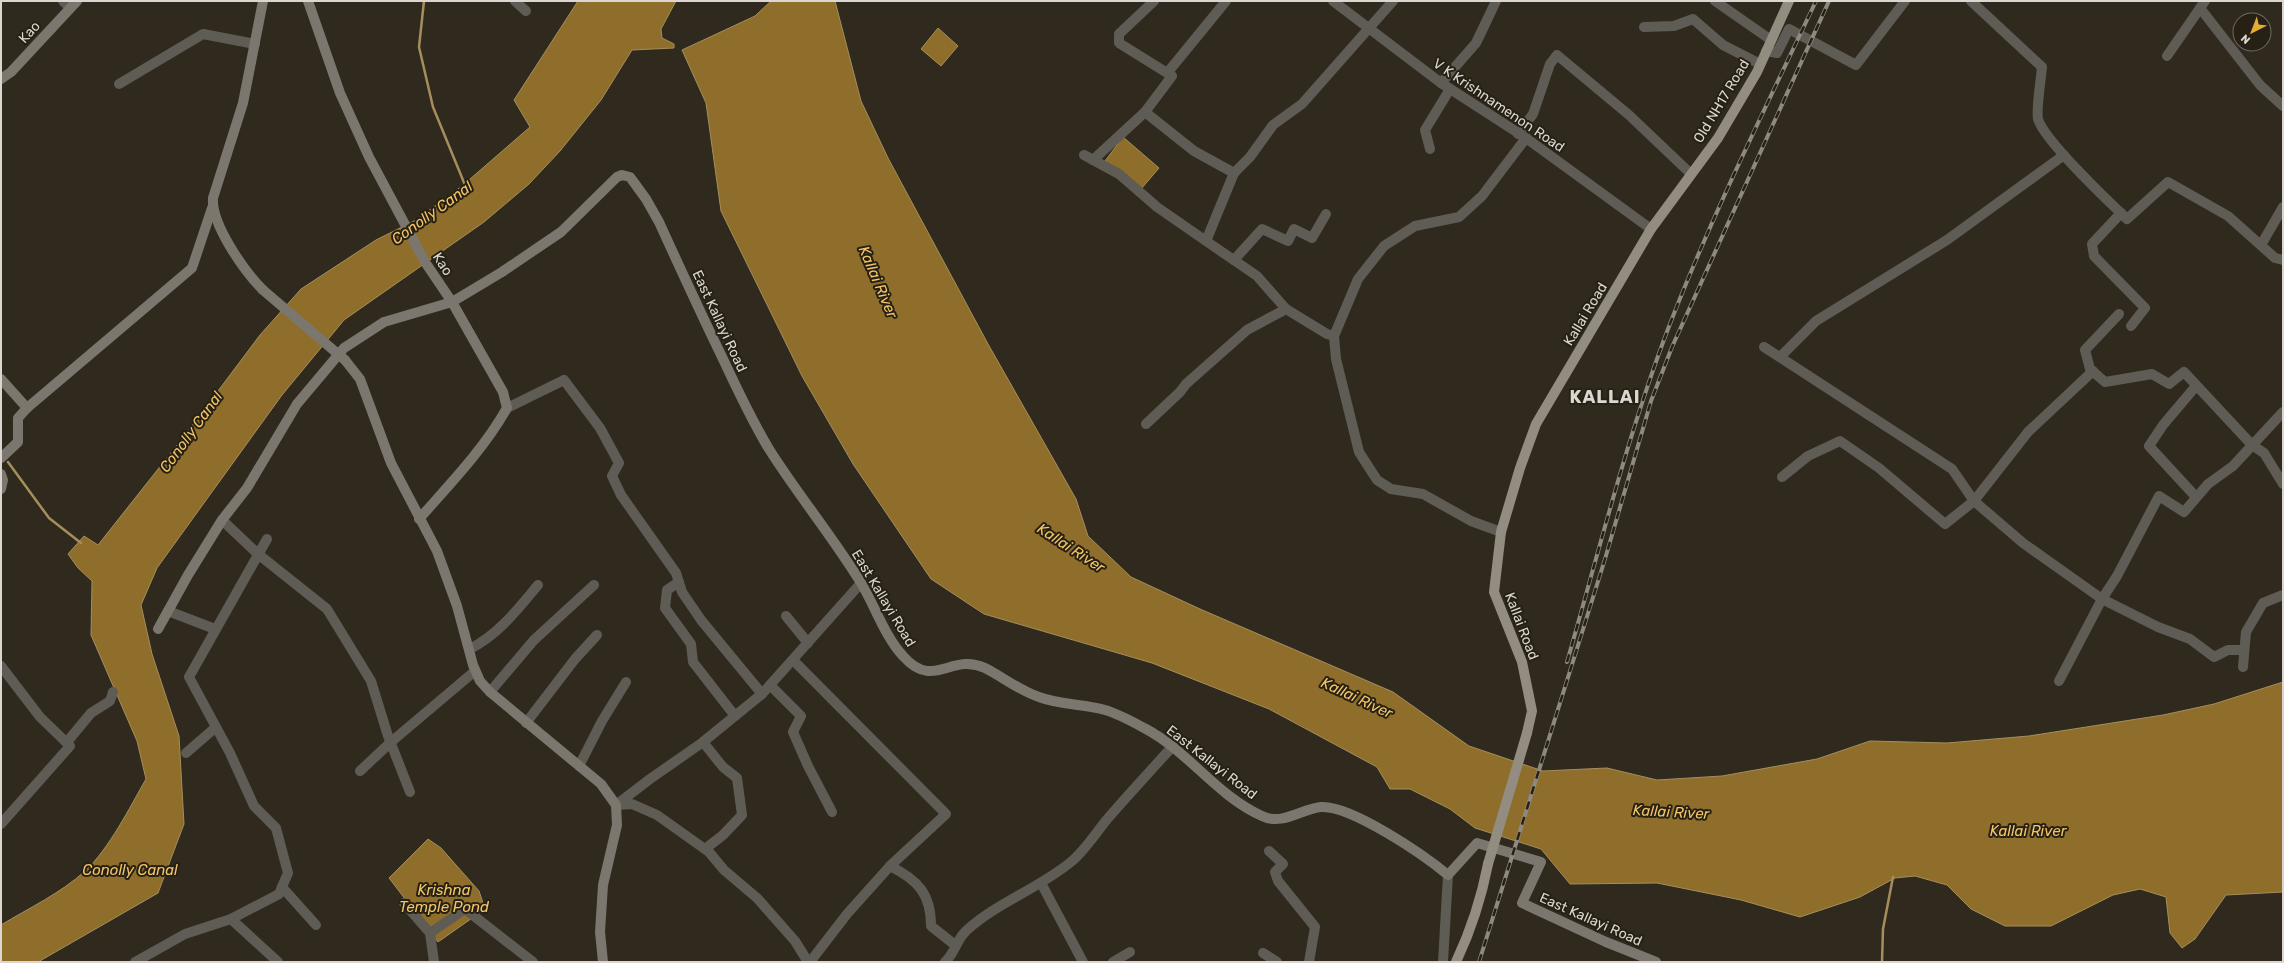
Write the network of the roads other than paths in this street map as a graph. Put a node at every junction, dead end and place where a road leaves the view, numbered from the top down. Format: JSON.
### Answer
{"nodes":[{"id":1,"x":263,"y":1,"type":"edge"},
{"id":2,"x":308,"y":1,"type":"edge"},
{"id":3,"x":515,"y":1,"type":"edge"},
{"id":4,"x":1154,"y":1,"type":"edge"},
{"id":5,"x":1226,"y":1,"type":"edge"},
{"id":6,"x":1333,"y":1,"type":"edge"},
{"id":7,"x":1393,"y":1,"type":"edge"},
{"id":8,"x":1496,"y":1,"type":"edge"},
{"id":9,"x":1715,"y":1,"type":"edge"},
{"id":10,"x":1789,"y":1,"type":"edge"},
{"id":11,"x":1905,"y":1,"type":"edge"},
{"id":12,"x":1971,"y":1,"type":"edge"},
{"id":13,"x":70,"y":3,"type":"edge"},
{"id":14,"x":2203,"y":4,"type":"edge"},
{"id":15,"x":526,"y":11,"type":"dead end"},
{"id":16,"x":1644,"y":27,"type":"dead end"},
{"id":17,"x":1368,"y":28,"type":"junction"},
{"id":18,"x":1771,"y":40,"type":"junction"},
{"id":19,"x":255,"y":44,"type":"junction"},
{"id":20,"x":1766,"y":51,"type":"junction"},
{"id":21,"x":2167,"y":56,"type":"dead end"},
{"id":22,"x":1760,"y":64,"type":"junction"},
{"id":23,"x":1168,"y":72,"type":"junction"},
{"id":24,"x":1,"y":79,"type":"edge"},
{"id":25,"x":1441,"y":83,"type":"junction"},
{"id":26,"x":119,"y":84,"type":"dead end"},
{"id":27,"x":1450,"y":89,"type":"junction"},
{"id":28,"x":2283,"y":106,"type":"edge"},
{"id":29,"x":1145,"y":112,"type":"junction"},
{"id":30,"x":1522,"y":136,"type":"junction"},
{"id":31,"x":1430,"y":148,"type":"dead end"},
{"id":32,"x":2064,"y":155,"type":"junction"},
{"id":33,"x":1234,"y":173,"type":"junction"},
{"id":34,"x":1690,"y":174,"type":"junction"},
{"id":35,"x":2283,"y":207,"type":"edge"},
{"id":36,"x":212,"y":208,"type":"junction"},
{"id":37,"x":2121,"y":213,"type":"junction"},
{"id":38,"x":1326,"y":214,"type":"dead end"},
{"id":39,"x":1651,"y":229,"type":"junction"},
{"id":40,"x":1206,"y":241,"type":"junction"},
{"id":41,"x":2261,"y":245,"type":"junction"},
{"id":42,"x":1234,"y":260,"type":"junction"},
{"id":43,"x":2283,"y":260,"type":"edge"},
{"id":44,"x":452,"y":302,"type":"junction"},
{"id":45,"x":1286,"y":309,"type":"junction"},
{"id":46,"x":2119,"y":314,"type":"dead end"},
{"id":47,"x":2131,"y":326,"type":"dead end"},
{"id":48,"x":1334,"y":336,"type":"junction"},
{"id":49,"x":1764,"y":346,"type":"dead end"},
{"id":50,"x":1780,"y":357,"type":"junction"},
{"id":51,"x":2093,"y":372,"type":"junction"},
{"id":52,"x":1,"y":379,"type":"edge"},
{"id":53,"x":2196,"y":386,"type":"junction"},
{"id":54,"x":27,"y":408,"type":"junction"},
{"id":55,"x":508,"y":408,"type":"junction"},
{"id":56,"x":2281,"y":417,"type":"edge"},
{"id":57,"x":1146,"y":424,"type":"dead end"},
{"id":58,"x":2252,"y":445,"type":"junction"},
{"id":59,"x":1,"y":458,"type":"edge"},
{"id":60,"x":1,"y":474,"type":"edge"},
{"id":61,"x":1782,"y":477,"type":"dead end"},
{"id":62,"x":2283,"y":484,"type":"edge"},
{"id":63,"x":1,"y":489,"type":"edge"},
{"id":64,"x":2196,"y":498,"type":"junction"},
{"id":65,"x":1974,"y":501,"type":"junction"},
{"id":66,"x":419,"y":519,"type":"junction"},
{"id":67,"x":222,"y":520,"type":"junction"},
{"id":68,"x":1501,"y":532,"type":"junction"},
{"id":69,"x":267,"y":539,"type":"dead end"},
{"id":70,"x":258,"y":554,"type":"junction"},
{"id":71,"x":679,"y":582,"type":"junction"},
{"id":72,"x":861,"y":583,"type":"junction"},
{"id":73,"x":538,"y":585,"type":"dead end"},
{"id":74,"x":594,"y":585,"type":"dead end"},
{"id":75,"x":2283,"y":595,"type":"edge"},
{"id":76,"x":2102,"y":599,"type":"junction"},
{"id":77,"x":168,"y":611,"type":"junction"},
{"id":78,"x":786,"y":616,"type":"dead end"},
{"id":79,"x":215,"y":629,"type":"junction"},
{"id":80,"x":158,"y":630,"type":"dead end"},
{"id":81,"x":597,"y":635,"type":"dead end"},
{"id":82,"x":808,"y":643,"type":"junction"},
{"id":83,"x":470,"y":649,"type":"junction"},
{"id":84,"x":2244,"y":650,"type":"junction"},
{"id":85,"x":793,"y":660,"type":"junction"},
{"id":86,"x":1,"y":666,"type":"edge"},
{"id":87,"x":2243,"y":667,"type":"dead end"},
{"id":88,"x":475,"y":671,"type":"junction"},
{"id":89,"x":2059,"y":681,"type":"dead end"},
{"id":90,"x":626,"y":682,"type":"dead end"},
{"id":91,"x":770,"y":685,"type":"junction"},
{"id":92,"x":112,"y":692,"type":"dead end"},
{"id":93,"x":490,"y":692,"type":"junction"},
{"id":94,"x":762,"y":694,"type":"junction"},
{"id":95,"x":735,"y":716,"type":"junction"},
{"id":96,"x":526,"y":723,"type":"junction"},
{"id":97,"x":216,"y":727,"type":"junction"},
{"id":98,"x":67,"y":742,"type":"junction"},
{"id":99,"x":391,"y":742,"type":"junction"},
{"id":100,"x":703,"y":742,"type":"junction"},
{"id":101,"x":1173,"y":746,"type":"junction"},
{"id":102,"x":186,"y":753,"type":"dead end"},
{"id":103,"x":580,"y":766,"type":"junction"},
{"id":104,"x":360,"y":771,"type":"dead end"},
{"id":105,"x":410,"y":792,"type":"dead end"},
{"id":106,"x":616,"y":805,"type":"junction"},
{"id":107,"x":832,"y":812,"type":"dead end"},
{"id":108,"x":1,"y":824,"type":"edge"},
{"id":109,"x":705,"y":849,"type":"junction"},
{"id":110,"x":1270,"y":851,"type":"dead end"},
{"id":111,"x":890,"y":866,"type":"junction"},
{"id":112,"x":1448,"y":875,"type":"junction"},
{"id":113,"x":1041,"y":883,"type":"junction"},
{"id":114,"x":282,"y":886,"type":"junction"},
{"id":115,"x":404,"y":903,"type":"dead end"},
{"id":116,"x":232,"y":919,"type":"junction"},
{"id":117,"x":316,"y":924,"type":"dead end"},
{"id":118,"x":430,"y":933,"type":"junction"},
{"id":119,"x":955,"y":945,"type":"junction"},
{"id":120,"x":1130,"y":952,"type":"dead end"},
{"id":121,"x":1263,"y":953,"type":"dead end"},
{"id":122,"x":145,"y":959,"type":"edge"},
{"id":123,"x":1641,"y":960,"type":"edge"},
{"id":124,"x":135,"y":962,"type":"edge"},
{"id":125,"x":278,"y":962,"type":"edge"},
{"id":126,"x":434,"y":962,"type":"edge"},
{"id":127,"x":533,"y":962,"type":"edge"},
{"id":128,"x":603,"y":962,"type":"edge"},
{"id":129,"x":809,"y":962,"type":"edge"},
{"id":130,"x":946,"y":962,"type":"edge"},
{"id":131,"x":1083,"y":962,"type":"edge"},
{"id":132,"x":1113,"y":962,"type":"edge"},
{"id":133,"x":1277,"y":962,"type":"edge"},
{"id":134,"x":1309,"y":962,"type":"edge"},
{"id":135,"x":1443,"y":962,"type":"edge"},
{"id":136,"x":1456,"y":962,"type":"edge"},
{"id":137,"x":1656,"y":962,"type":"edge"}],
"edges":[{"from":1,"to":19,"type":"street"},
{"from":2,"to":44,"type":"street","name":"Kao"},
{"from":3,"to":15,"type":"street"},
{"from":4,"to":23,"type":"street"},
{"from":5,"to":23,"type":"street"},
{"from":6,"to":17,"type":"street","name":"V K Krishnamenon Road"},
{"from":7,"to":17,"type":"street"},
{"from":8,"to":25,"type":"street"},
{"from":9,"to":18,"type":"street"},
{"from":10,"to":18,"type":"main road","name":"Old NH17 Road"},
{"from":11,"to":20,"type":"street"},
{"from":12,"to":32,"type":"street"},
{"from":13,"to":24,"type":"street","name":"Kao"},
{"from":14,"to":21,"type":"street"},
{"from":14,"to":28,"type":"street"},
{"from":16,"to":22,"type":"street"},
{"from":17,"to":25,"type":"street","name":"V K Krishnamenon Road"},
{"from":17,"to":33,"type":"street"},
{"from":18,"to":20,"type":"main road","name":"Old NH17 Road"},
{"from":19,"to":26,"type":"street"},
{"from":19,"to":36,"type":"street"},
{"from":20,"to":22,"type":"main road","name":"Old NH17 Road"},
{"from":22,"to":34,"type":"main road","name":"Old NH17 Road"},
{"from":23,"to":29,"type":"street"},
{"from":25,"to":27,"type":"street","name":"V K Krishnamenon Road"},
{"from":27,"to":30,"type":"street","name":"V K Krishnamenon Road"},
{"from":27,"to":31,"type":"street"},
{"from":29,"to":33,"type":"street"},
{"from":29,"to":40,"type":"street"},
{"from":30,"to":34,"type":"street"},
{"from":30,"to":39,"type":"street","name":"V K Krishnamenon Road"},
{"from":30,"to":48,"type":"street"},
{"from":32,"to":37,"type":"street"},
{"from":32,"to":50,"type":"street"},
{"from":33,"to":40,"type":"street"},
{"from":34,"to":39,"type":"main road","name":"Old NH17 Road"},
{"from":35,"to":41,"type":"street"},
{"from":36,"to":54,"type":"street"},
{"from":36,"to":66,"type":"street","bridge":true},
{"from":37,"to":41,"type":"street"},
{"from":37,"to":47,"type":"street"},
{"from":38,"to":42,"type":"street"},
{"from":39,"to":68,"type":"main road","name":"Kallai Road"},
{"from":40,"to":42,"type":"street"},
{"from":41,"to":43,"type":"street"},
{"from":42,"to":45,"type":"street"},
{"from":44,"to":55,"type":"street","name":"Kao"},
{"from":44,"to":67,"type":"street","name":"East Kallayi Road"},
{"from":44,"to":72,"type":"street","name":"East Kallayi Road"},
{"from":45,"to":48,"type":"street"},
{"from":45,"to":57,"type":"street"},
{"from":46,"to":51,"type":"street"},
{"from":48,"to":68,"type":"street"},
{"from":49,"to":50,"type":"street"},
{"from":50,"to":65,"type":"street"},
{"from":51,"to":53,"type":"street"},
{"from":51,"to":65,"type":"street"},
{"from":52,"to":54,"type":"street"},
{"from":53,"to":58,"type":"street"},
{"from":53,"to":64,"type":"street"},
{"from":54,"to":59,"type":"street"},
{"from":55,"to":66,"type":"street"},
{"from":55,"to":71,"type":"street"},
{"from":56,"to":58,"type":"street"},
{"from":58,"to":62,"type":"street"},
{"from":58,"to":64,"type":"street"},
{"from":60,"to":63,"type":"street"},
{"from":61,"to":65,"type":"street"},
{"from":64,"to":76,"type":"street"},
{"from":65,"to":76,"type":"street"},
{"from":66,"to":83,"type":"street"},
{"from":67,"to":70,"type":"street"},
{"from":67,"to":77,"type":"street","name":"East Kallayi Road"},
{"from":68,"to":136,"type":"main road","name":"Kallai Road","bridge":true},
{"from":69,"to":70,"type":"street"},
{"from":70,"to":79,"type":"street"},
{"from":70,"to":99,"type":"street"},
{"from":71,"to":94,"type":"street"},
{"from":71,"to":95,"type":"street"},
{"from":72,"to":82,"type":"street"},
{"from":72,"to":101,"type":"street","name":"East Kallayi Road"},
{"from":73,"to":83,"type":"street"},
{"from":74,"to":93,"type":"street"},
{"from":75,"to":84,"type":"street"},
{"from":76,"to":84,"type":"street"},
{"from":76,"to":89,"type":"street"},
{"from":77,"to":79,"type":"street"},
{"from":77,"to":80,"type":"street","name":"East Kallayi Road"},
{"from":78,"to":82,"type":"street"},
{"from":79,"to":97,"type":"street"},
{"from":81,"to":96,"type":"street"},
{"from":82,"to":85,"type":"street"},
{"from":83,"to":88,"type":"street"},
{"from":84,"to":87,"type":"street"},
{"from":85,"to":91,"type":"street"},
{"from":85,"to":111,"type":"street"},
{"from":86,"to":98,"type":"street"},
{"from":88,"to":93,"type":"street"},
{"from":88,"to":99,"type":"street"},
{"from":90,"to":103,"type":"street"},
{"from":91,"to":94,"type":"street"},
{"from":91,"to":107,"type":"street"},
{"from":92,"to":98,"type":"street"},
{"from":93,"to":96,"type":"street"},
{"from":94,"to":95,"type":"street"},
{"from":95,"to":100,"type":"street"},
{"from":96,"to":103,"type":"street"},
{"from":97,"to":102,"type":"street"},
{"from":97,"to":114,"type":"street"},
{"from":98,"to":108,"type":"street"},
{"from":99,"to":104,"type":"street"},
{"from":99,"to":105,"type":"street"},
{"from":100,"to":106,"type":"street"},
{"from":100,"to":109,"type":"street"},
{"from":101,"to":112,"type":"street","name":"East Kallayi Road"},
{"from":101,"to":113,"type":"street"},
{"from":103,"to":106,"type":"street"},
{"from":106,"to":109,"type":"street"},
{"from":106,"to":128,"type":"street"},
{"from":109,"to":129,"type":"street"},
{"from":110,"to":134,"type":"street"},
{"from":111,"to":119,"type":"street"},
{"from":111,"to":129,"type":"street"},
{"from":112,"to":123,"type":"street","name":"East Kallayi Road"},
{"from":112,"to":135,"type":"street"},
{"from":113,"to":119,"type":"street"},
{"from":113,"to":131,"type":"street"},
{"from":114,"to":116,"type":"street"},
{"from":114,"to":117,"type":"street"},
{"from":115,"to":118,"type":"street"},
{"from":116,"to":122,"type":"street"},
{"from":116,"to":125,"type":"street"},
{"from":118,"to":126,"type":"street"},
{"from":118,"to":127,"type":"street"},
{"from":119,"to":130,"type":"street"},
{"from":120,"to":132,"type":"street"},
{"from":121,"to":133,"type":"street"},
{"from":122,"to":124,"type":"street"},
{"from":123,"to":137,"type":"street","name":"East Kallayi Road"}]}
